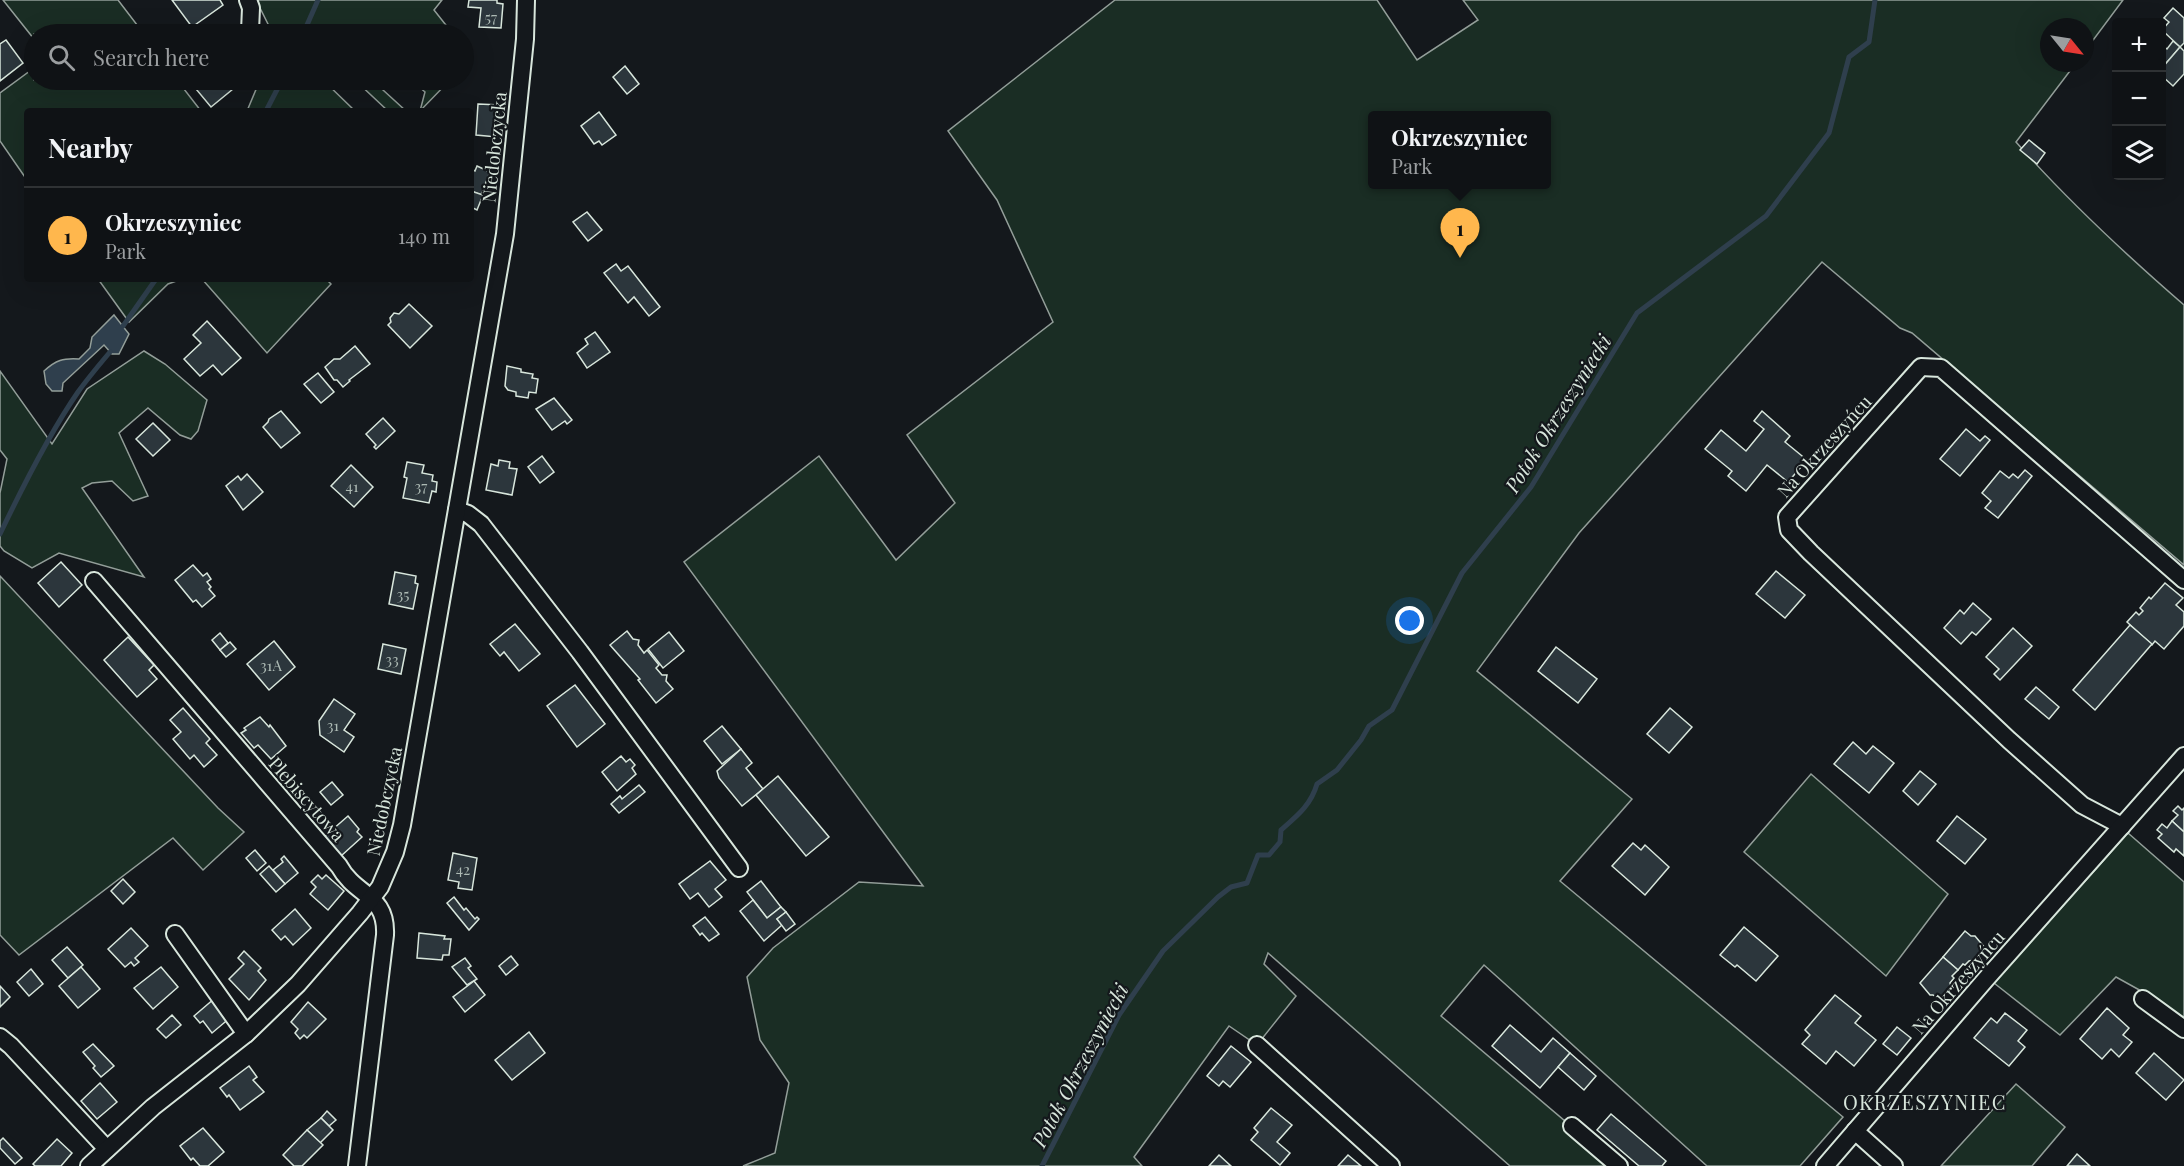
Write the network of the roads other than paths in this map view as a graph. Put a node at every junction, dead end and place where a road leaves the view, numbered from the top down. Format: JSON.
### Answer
{"nodes":[{"id":1,"x":248,"y":0,"type":"edge"},
{"id":2,"x":526,"y":0,"type":"edge"},
{"id":3,"x":250,"y":24,"type":"edge"},
{"id":4,"x":457,"y":510,"type":"junction"},
{"id":5,"x":2184,"y":580,"type":"edge"},
{"id":6,"x":94,"y":581,"type":"dead end"},
{"id":7,"x":2184,"y":756,"type":"edge"},
{"id":8,"x":2122,"y":826,"type":"junction"},
{"id":9,"x":739,"y":868,"type":"dead end"},
{"id":10,"x":372,"y":899,"type":"junction"},
{"id":11,"x":175,"y":934,"type":"dead end"},
{"id":12,"x":2143,"y":999,"type":"dead end"},
{"id":13,"x":2184,"y":1029,"type":"edge"},
{"id":14,"x":246,"y":1034,"type":"junction"},
{"id":15,"x":0,"y":1037,"type":"edge"},
{"id":16,"x":1257,"y":1045,"type":"dead end"},
{"id":17,"x":1572,"y":1126,"type":"dead end"},
{"id":18,"x":1855,"y":1131,"type":"junction"},
{"id":19,"x":107,"y":1149,"type":"junction"},
{"id":20,"x":89,"y":1166,"type":"edge"},
{"id":21,"x":357,"y":1166,"type":"edge"},
{"id":22,"x":1391,"y":1166,"type":"edge"},
{"id":23,"x":1619,"y":1166,"type":"edge"},
{"id":24,"x":1825,"y":1166,"type":"edge"},
{"id":25,"x":1894,"y":1166,"type":"edge"}],
"edges":[{"from":1,"to":3,"type":"street"},
{"from":2,"to":4,"type":"street","name":"Niedobczycka"},
{"from":4,"to":9,"type":"street"},
{"from":4,"to":10,"type":"street","name":"Niedobczycka"},
{"from":5,"to":8,"type":"street","name":"Na Okrzeszyńcu"},
{"from":6,"to":10,"type":"street","name":"Plebiscytowa"},
{"from":7,"to":8,"type":"street","name":"Na Okrzeszyńcu"},
{"from":8,"to":18,"type":"street","name":"Na Okrzeszyńcu"},
{"from":10,"to":14,"type":"street"},
{"from":10,"to":21,"type":"street"},
{"from":11,"to":14,"type":"street"},
{"from":12,"to":13,"type":"street"},
{"from":14,"to":19,"type":"street"},
{"from":15,"to":19,"type":"street"},
{"from":16,"to":22,"type":"street"},
{"from":17,"to":23,"type":"street"},
{"from":18,"to":24,"type":"street","name":"Na Okrzeszyńcu"},
{"from":18,"to":25,"type":"street"},
{"from":19,"to":20,"type":"street"}]}
